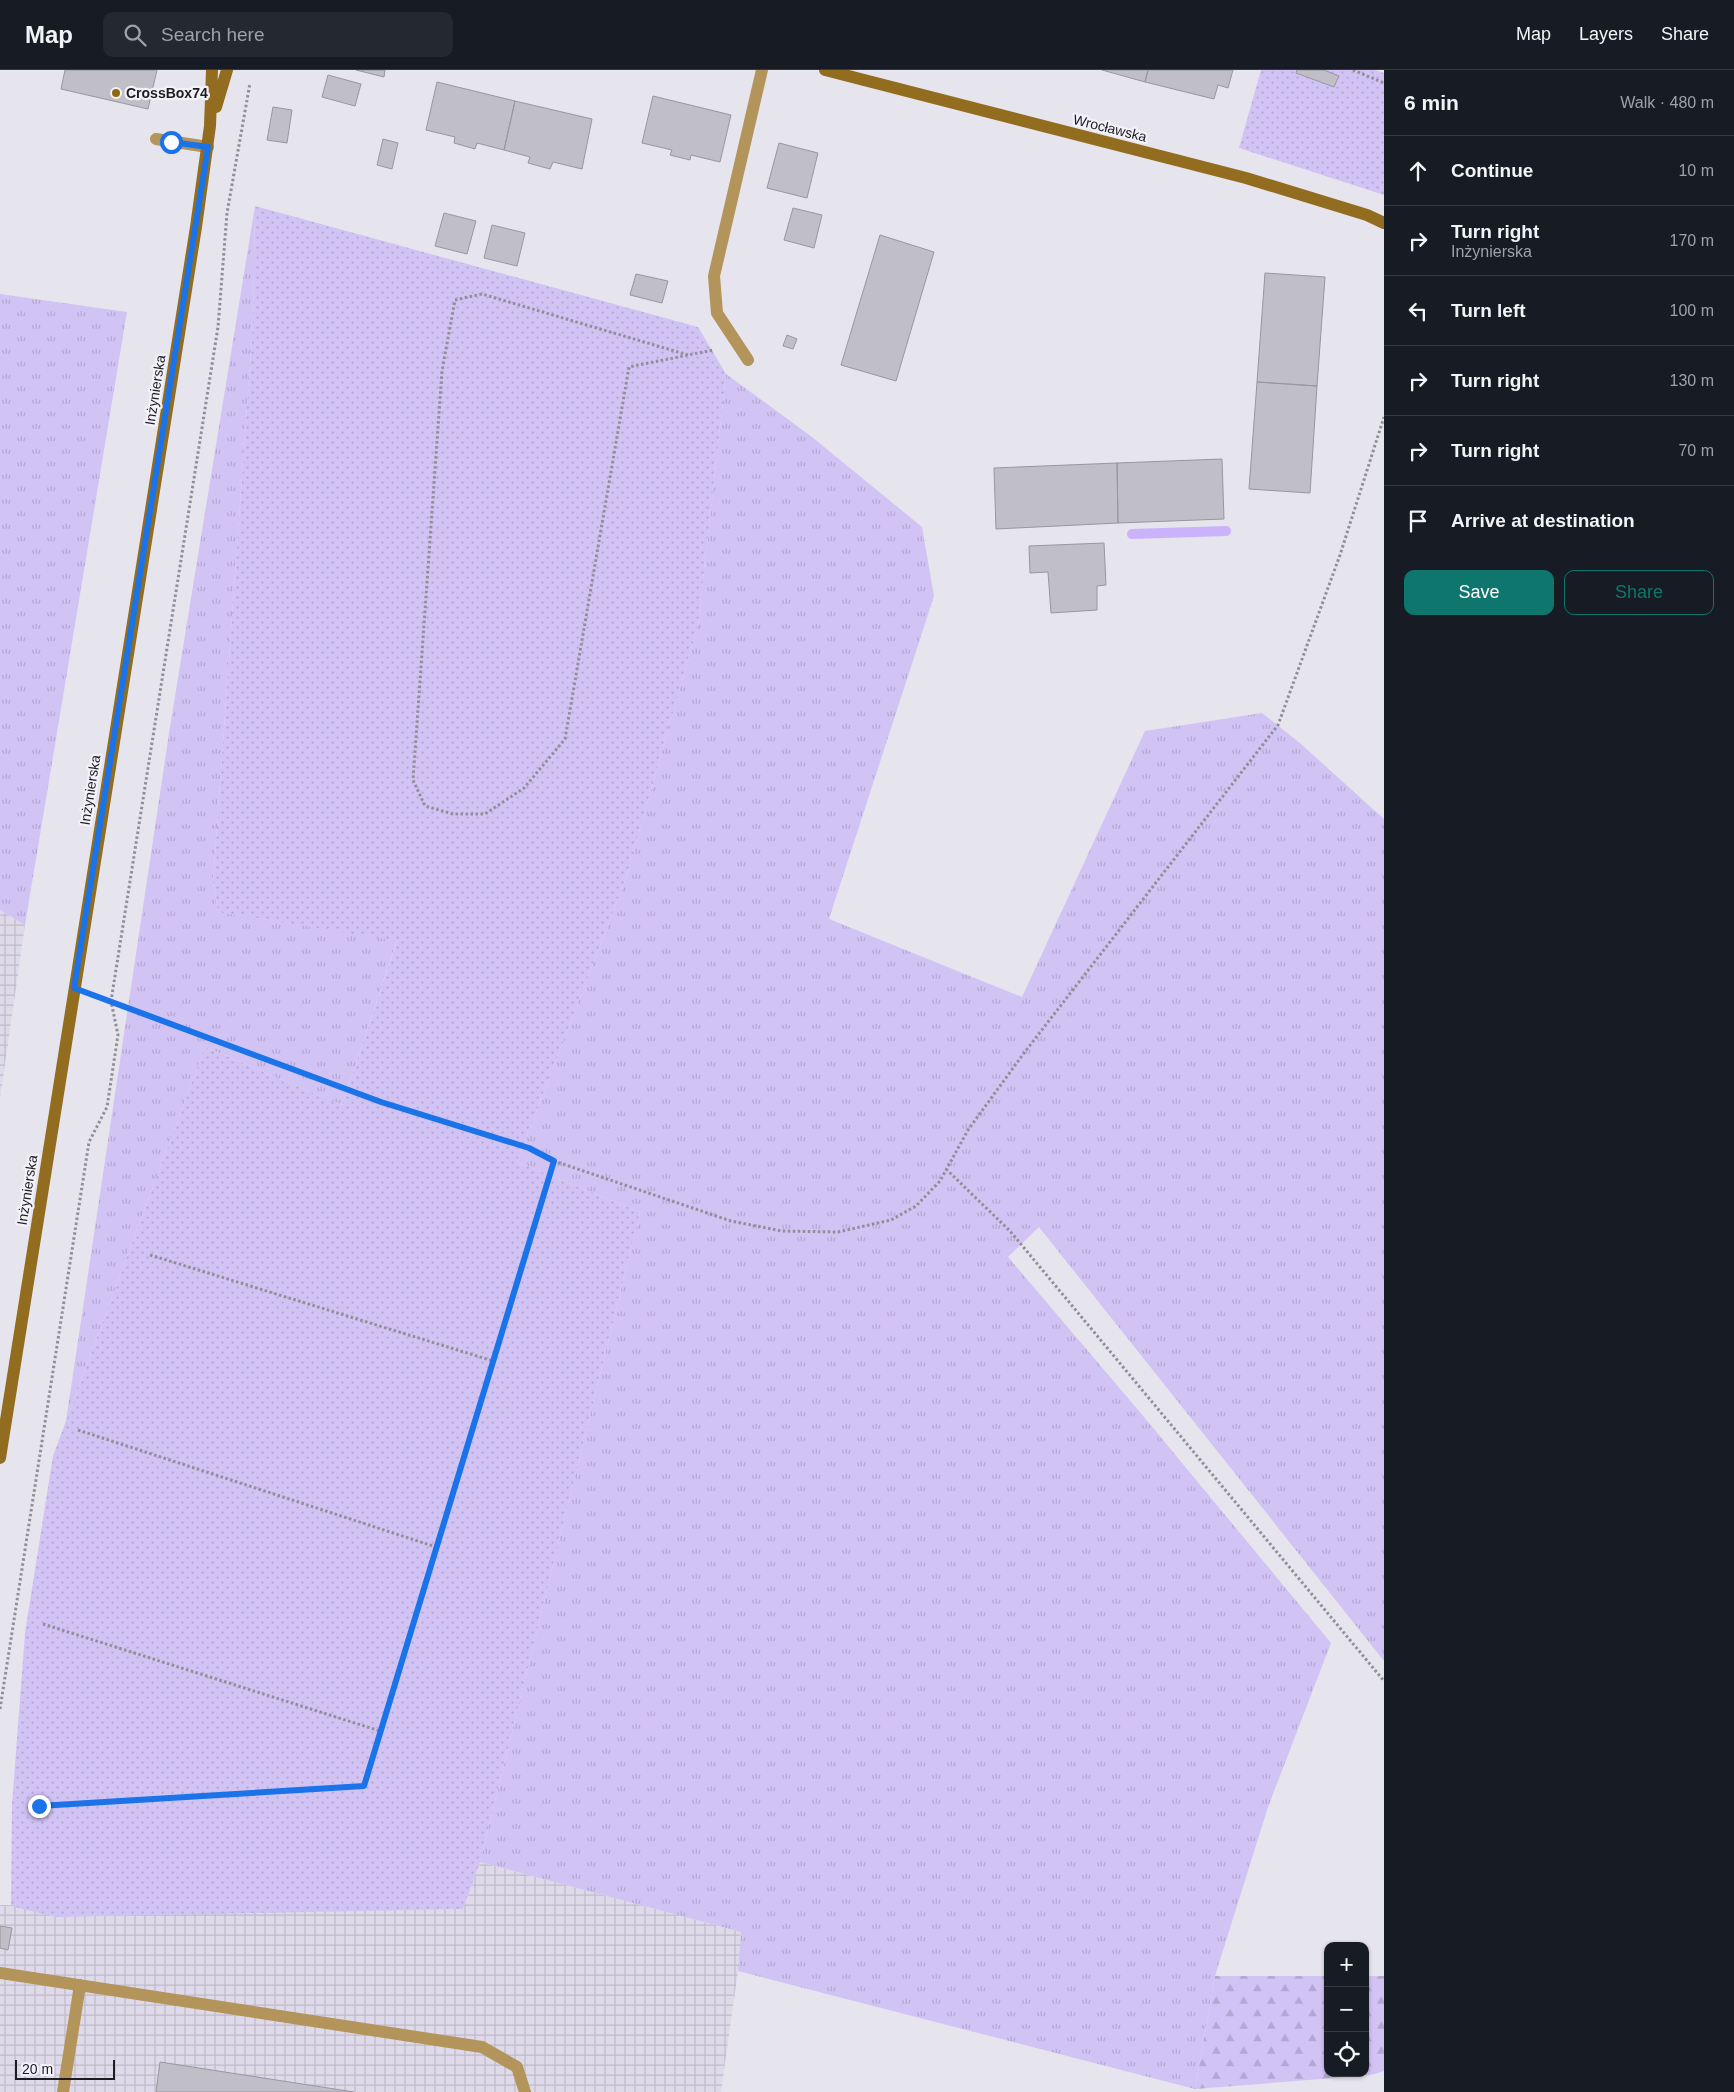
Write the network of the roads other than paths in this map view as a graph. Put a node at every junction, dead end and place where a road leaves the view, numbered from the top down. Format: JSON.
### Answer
{"nodes":[{"id":1,"x":212,"y":70,"type":"edge"},
{"id":2,"x":226,"y":70,"type":"edge"},
{"id":3,"x":762,"y":70,"type":"edge"},
{"id":4,"x":825,"y":70,"type":"edge"},
{"id":5,"x":210,"y":126,"type":"junction"},
{"id":6,"x":156,"y":140,"type":"dead end"},
{"id":7,"x":208,"y":147,"type":"junction"},
{"id":8,"x":1384,"y":223,"type":"edge"},
{"id":9,"x":748,"y":360,"type":"dead end"},
{"id":10,"x":0,"y":1458,"type":"edge"},
{"id":11,"x":0,"y":1973,"type":"edge"},
{"id":12,"x":80,"y":1985,"type":"junction"},
{"id":13,"x":63,"y":2092,"type":"edge"},
{"id":14,"x":525,"y":2092,"type":"edge"}],
"edges":[{"from":1,"to":5,"type":"street","name":"Inżynierska"},
{"from":2,"to":5,"type":"street","name":"Inżynierska"},
{"from":3,"to":9,"type":"lane"},
{"from":4,"to":8,"type":"street","name":"Wrocławska"},
{"from":5,"to":7,"type":"street","name":"Inżynierska"},
{"from":6,"to":7,"type":"lane"},
{"from":7,"to":10,"type":"street","name":"Inżynierska"},
{"from":11,"to":12,"type":"lane"},
{"from":12,"to":13,"type":"lane"},
{"from":12,"to":14,"type":"lane"}]}
